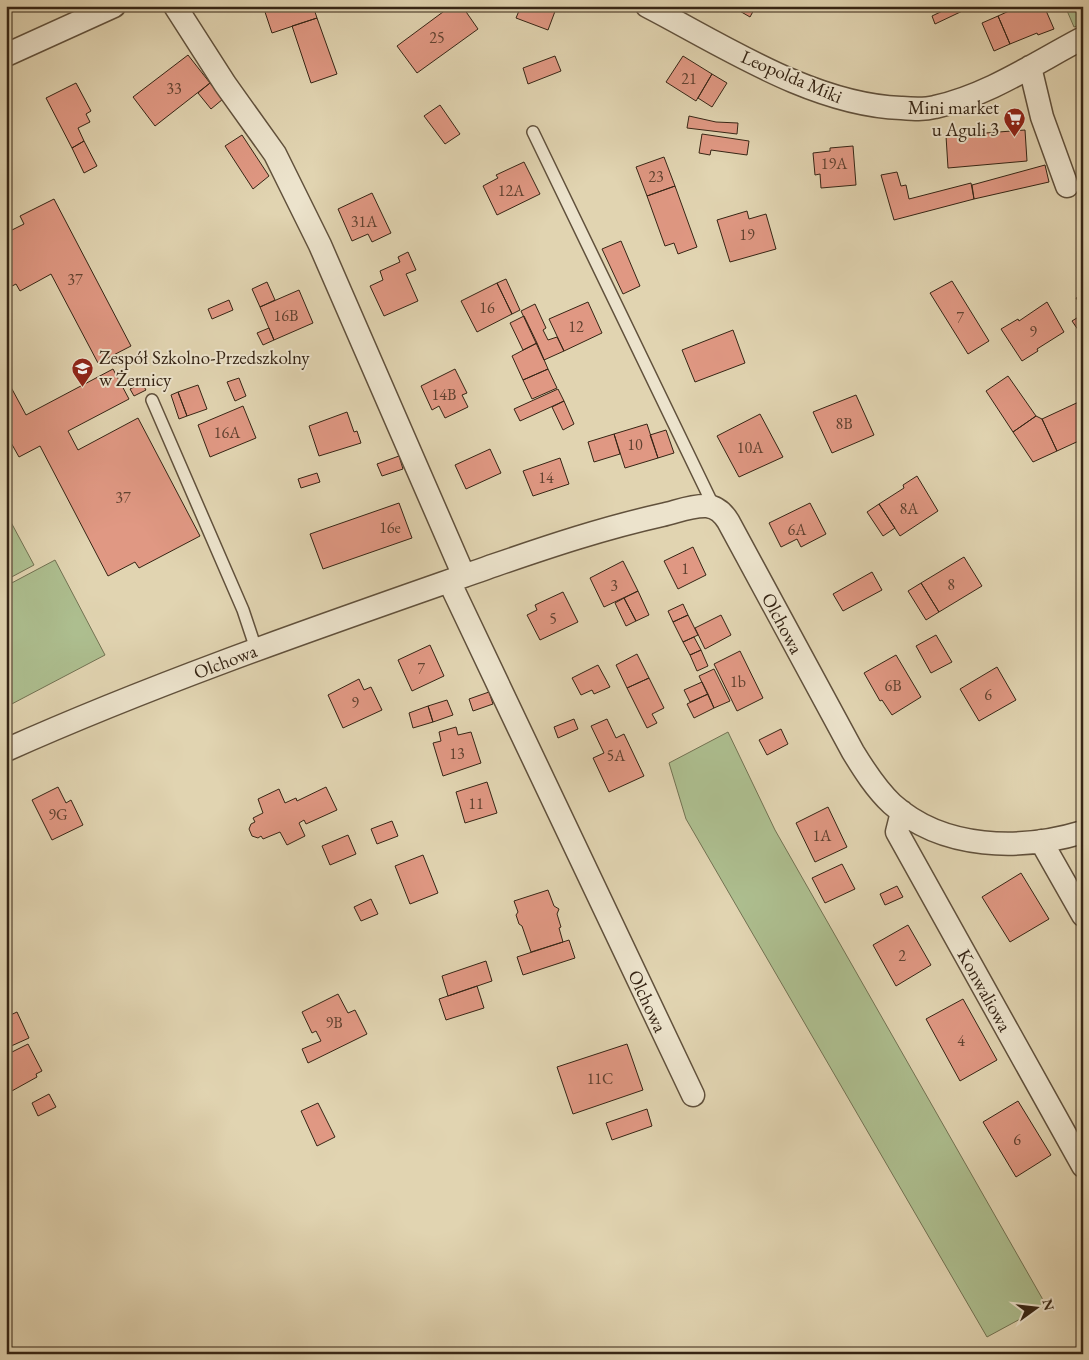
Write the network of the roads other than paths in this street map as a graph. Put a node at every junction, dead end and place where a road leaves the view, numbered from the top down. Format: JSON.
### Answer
{"nodes":[{"id":1,"x":114,"y":6,"type":"edge"},
{"id":2,"x":176,"y":6,"type":"edge"},
{"id":3,"x":647,"y":6,"type":"edge"},
{"id":4,"x":1083,"y":38,"type":"edge"},
{"id":5,"x":6,"y":55,"type":"edge"},
{"id":6,"x":1030,"y":67,"type":"junction"},
{"id":7,"x":533,"y":132,"type":"dead end"},
{"id":8,"x":1067,"y":186,"type":"dead end"},
{"id":9,"x":152,"y":400,"type":"dead end"},
{"id":10,"x":714,"y":507,"type":"junction"},
{"id":11,"x":456,"y":579,"type":"junction"},
{"id":12,"x":256,"y":649,"type":"junction"},
{"id":13,"x":6,"y":750,"type":"edge"},
{"id":14,"x":902,"y":812,"type":"junction"},
{"id":15,"x":1083,"y":832,"type":"edge"},
{"id":16,"x":1041,"y":841,"type":"junction"},
{"id":17,"x":1083,"y":914,"type":"edge"},
{"id":18,"x":693,"y":1095,"type":"dead end"},
{"id":19,"x":1083,"y":1166,"type":"edge"}],
"edges":[{"from":1,"to":5,"type":"street"},
{"from":2,"to":11,"type":"street"},
{"from":3,"to":6,"type":"street","name":"Leopolda Miki"},
{"from":4,"to":6,"type":"street","name":"Leopolda Miki"},
{"from":6,"to":8,"type":"street"},
{"from":7,"to":10,"type":"lane"},
{"from":9,"to":12,"type":"lane"},
{"from":10,"to":11,"type":"street","name":"Olchowa"},
{"from":10,"to":14,"type":"street","name":"Olchowa"},
{"from":11,"to":12,"type":"street","name":"Olchowa"},
{"from":11,"to":18,"type":"street","name":"Olchowa"},
{"from":12,"to":13,"type":"street","name":"Olchowa"},
{"from":14,"to":16,"type":"street","name":"Olchowa"},
{"from":14,"to":19,"type":"street","name":"Konwaliowa"},
{"from":15,"to":16,"type":"street","name":"Olchowa"},
{"from":16,"to":17,"type":"street"}]}
